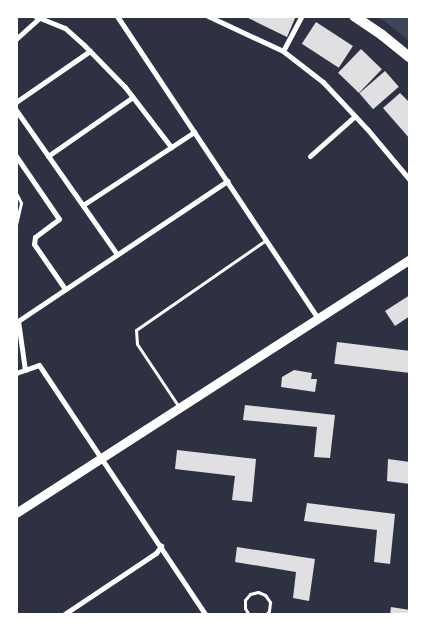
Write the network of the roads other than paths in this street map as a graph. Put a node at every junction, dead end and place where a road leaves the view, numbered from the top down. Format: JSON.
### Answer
{"nodes":[{"id":1,"x":117,"y":16,"type":"edge"},
{"id":2,"x":208,"y":16,"type":"edge"},
{"id":3,"x":227,"y":16,"type":"edge"},
{"id":4,"x":302,"y":16,"type":"edge"},
{"id":5,"x":354,"y":16,"type":"edge"},
{"id":6,"x":37,"y":17,"type":"edge"},
{"id":7,"x":224,"y":22,"type":"junction"},
{"id":8,"x":16,"y":39,"type":"edge"},
{"id":9,"x":90,"y":51,"type":"junction"},
{"id":10,"x":283,"y":52,"type":"junction"},
{"id":11,"x":410,"y":58,"type":"edge"},
{"id":12,"x":133,"y":97,"type":"junction"},
{"id":13,"x":16,"y":102,"type":"edge"},
{"id":14,"x":16,"y":110,"type":"edge"},
{"id":15,"x":355,"y":116,"type":"junction"},
{"id":16,"x":194,"y":132,"type":"junction"},
{"id":17,"x":171,"y":147,"type":"junction"},
{"id":18,"x":16,"y":156,"type":"edge"},
{"id":19,"x":48,"y":156,"type":"junction"},
{"id":20,"x":310,"y":156,"type":"dead end"},
{"id":21,"x":410,"y":180,"type":"edge"},
{"id":22,"x":227,"y":181,"type":"junction"},
{"id":23,"x":16,"y":193,"type":"edge"},
{"id":24,"x":83,"y":205,"type":"junction"},
{"id":25,"x":16,"y":225,"type":"edge"},
{"id":26,"x":266,"y":240,"type":"junction"},
{"id":27,"x":117,"y":254,"type":"junction"},
{"id":28,"x":410,"y":259,"type":"edge"},
{"id":29,"x":65,"y":288,"type":"junction"},
{"id":30,"x":318,"y":318,"type":"junction"},
{"id":31,"x":25,"y":370,"type":"junction"},
{"id":32,"x":16,"y":373,"type":"edge"},
{"id":33,"x":179,"y":408,"type":"junction"},
{"id":34,"x":101,"y":458,"type":"junction"},
{"id":35,"x":16,"y":513,"type":"edge"},
{"id":36,"x":161,"y":546,"type":"junction"},
{"id":37,"x":248,"y":613,"type":"edge"},
{"id":38,"x":63,"y":615,"type":"edge"},
{"id":39,"x":206,"y":615,"type":"edge"},
{"id":40,"x":241,"y":615,"type":"edge"},
{"id":41,"x":266,"y":615,"type":"edge"}],
"edges":[{"from":1,"to":16,"type":"street"},
{"from":2,"to":7,"type":"street"},
{"from":3,"to":7,"type":"street"},
{"from":4,"to":10,"type":"street"},
{"from":5,"to":11,"type":"main road"},
{"from":6,"to":8,"type":"street"},
{"from":6,"to":9,"type":"street"},
{"from":7,"to":10,"type":"street"},
{"from":9,"to":12,"type":"street"},
{"from":9,"to":13,"type":"street"},
{"from":10,"to":15,"type":"street"},
{"from":12,"to":17,"type":"street"},
{"from":12,"to":19,"type":"street"},
{"from":14,"to":19,"type":"street"},
{"from":15,"to":20,"type":"street"},
{"from":15,"to":21,"type":"street"},
{"from":16,"to":17,"type":"street"},
{"from":16,"to":22,"type":"street"},
{"from":17,"to":24,"type":"street"},
{"from":18,"to":29,"type":"street"},
{"from":19,"to":24,"type":"street"},
{"from":22,"to":26,"type":"street"},
{"from":22,"to":27,"type":"street"},
{"from":23,"to":25,"type":"lane"},
{"from":24,"to":27,"type":"street"},
{"from":26,"to":30,"type":"street"},
{"from":26,"to":33,"type":"lane"},
{"from":27,"to":29,"type":"street"},
{"from":28,"to":30,"type":"main road"},
{"from":29,"to":31,"type":"street"},
{"from":30,"to":33,"type":"main road"},
{"from":31,"to":32,"type":"street"},
{"from":31,"to":34,"type":"street"},
{"from":33,"to":34,"type":"main road"},
{"from":34,"to":35,"type":"main road"},
{"from":34,"to":36,"type":"street"},
{"from":36,"to":38,"type":"street"},
{"from":36,"to":39,"type":"street"},
{"from":37,"to":40,"type":"lane"},
{"from":37,"to":41,"type":"lane"}]}
